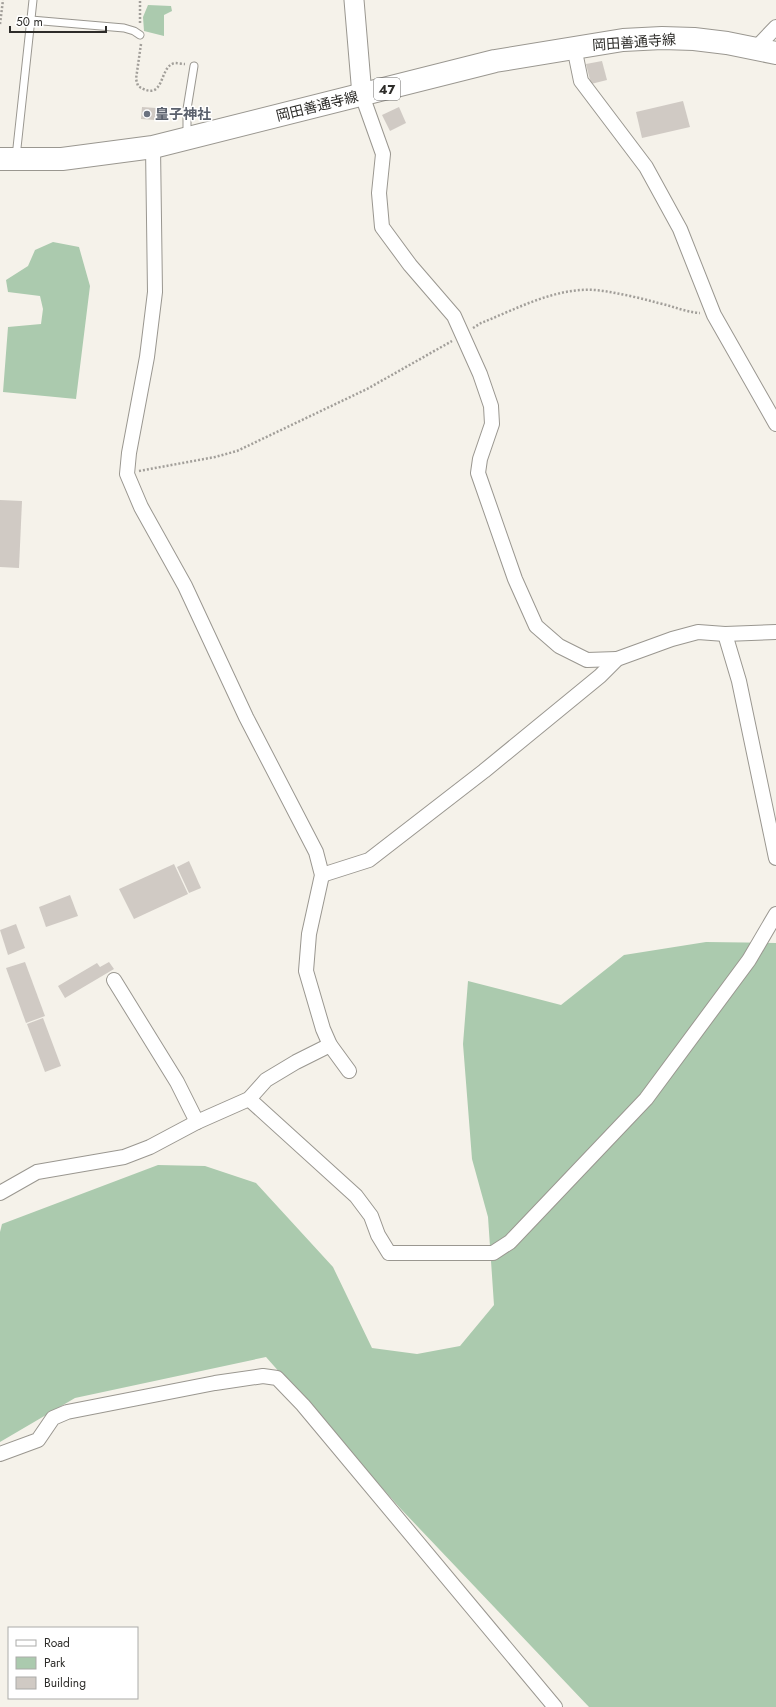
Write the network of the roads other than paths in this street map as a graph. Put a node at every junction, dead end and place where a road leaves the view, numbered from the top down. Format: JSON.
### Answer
{"nodes":[{"id":1,"x":33,"y":0,"type":"edge"},
{"id":2,"x":354,"y":0,"type":"edge"},
{"id":3,"x":31,"y":20,"type":"junction"},
{"id":4,"x":776,"y":27,"type":"edge"},
{"id":5,"x":140,"y":35,"type":"road end"},
{"id":6,"x":574,"y":47,"type":"junction"},
{"id":7,"x":766,"y":51,"type":"edge"},
{"id":8,"x":194,"y":66,"type":"road end"},
{"id":9,"x":362,"y":95,"type":"junction"},
{"id":10,"x":187,"y":138,"type":"junction"},
{"id":11,"x":153,"y":147,"type":"junction"},
{"id":12,"x":8,"y":159,"type":"edge"},
{"id":13,"x":776,"y":424,"type":"edge"},
{"id":14,"x":776,"y":632,"type":"edge"},
{"id":15,"x":725,"y":634,"type":"junction"},
{"id":16,"x":617,"y":659,"type":"junction"},
{"id":17,"x":776,"y":858,"type":"edge"},
{"id":18,"x":322,"y":875,"type":"junction"},
{"id":19,"x":776,"y":914,"type":"edge"},
{"id":20,"x":114,"y":980,"type":"dead end"},
{"id":21,"x":330,"y":1045,"type":"junction"},
{"id":22,"x":349,"y":1071,"type":"dead end"},
{"id":23,"x":249,"y":1099,"type":"junction"},
{"id":24,"x":196,"y":1122,"type":"junction"},
{"id":25,"x":0,"y":1193,"type":"edge"},
{"id":26,"x":0,"y":1454,"type":"edge"},
{"id":27,"x":555,"y":1707,"type":"edge"}],
"edges":[{"from":1,"to":3,"type":"lane"},
{"from":2,"to":9,"type":"street"},
{"from":3,"to":5,"type":"lane"},
{"from":3,"to":12,"type":"lane"},
{"from":4,"to":7,"type":"street"},
{"from":6,"to":7,"type":"main road","name":"岡田善通寺線","number":"47"},
{"from":6,"to":9,"type":"main road","name":"岡田善通寺線","number":"47"},
{"from":6,"to":13,"type":"street"},
{"from":8,"to":10,"type":"lane"},
{"from":9,"to":10,"type":"main road","name":"岡田善通寺線","number":"47"},
{"from":9,"to":16,"type":"street"},
{"from":10,"to":11,"type":"main road","name":"岡田善通寺線","number":"47"},
{"from":11,"to":12,"type":"main road","name":"岡田善通寺線","number":"47"},
{"from":11,"to":18,"type":"street"},
{"from":14,"to":15,"type":"street"},
{"from":15,"to":16,"type":"street"},
{"from":15,"to":17,"type":"street"},
{"from":16,"to":18,"type":"street"},
{"from":18,"to":21,"type":"street"},
{"from":19,"to":23,"type":"street"},
{"from":20,"to":24,"type":"street"},
{"from":21,"to":22,"type":"street"},
{"from":21,"to":23,"type":"street"},
{"from":23,"to":24,"type":"street"},
{"from":24,"to":25,"type":"street"},
{"from":26,"to":27,"type":"street"}]}
